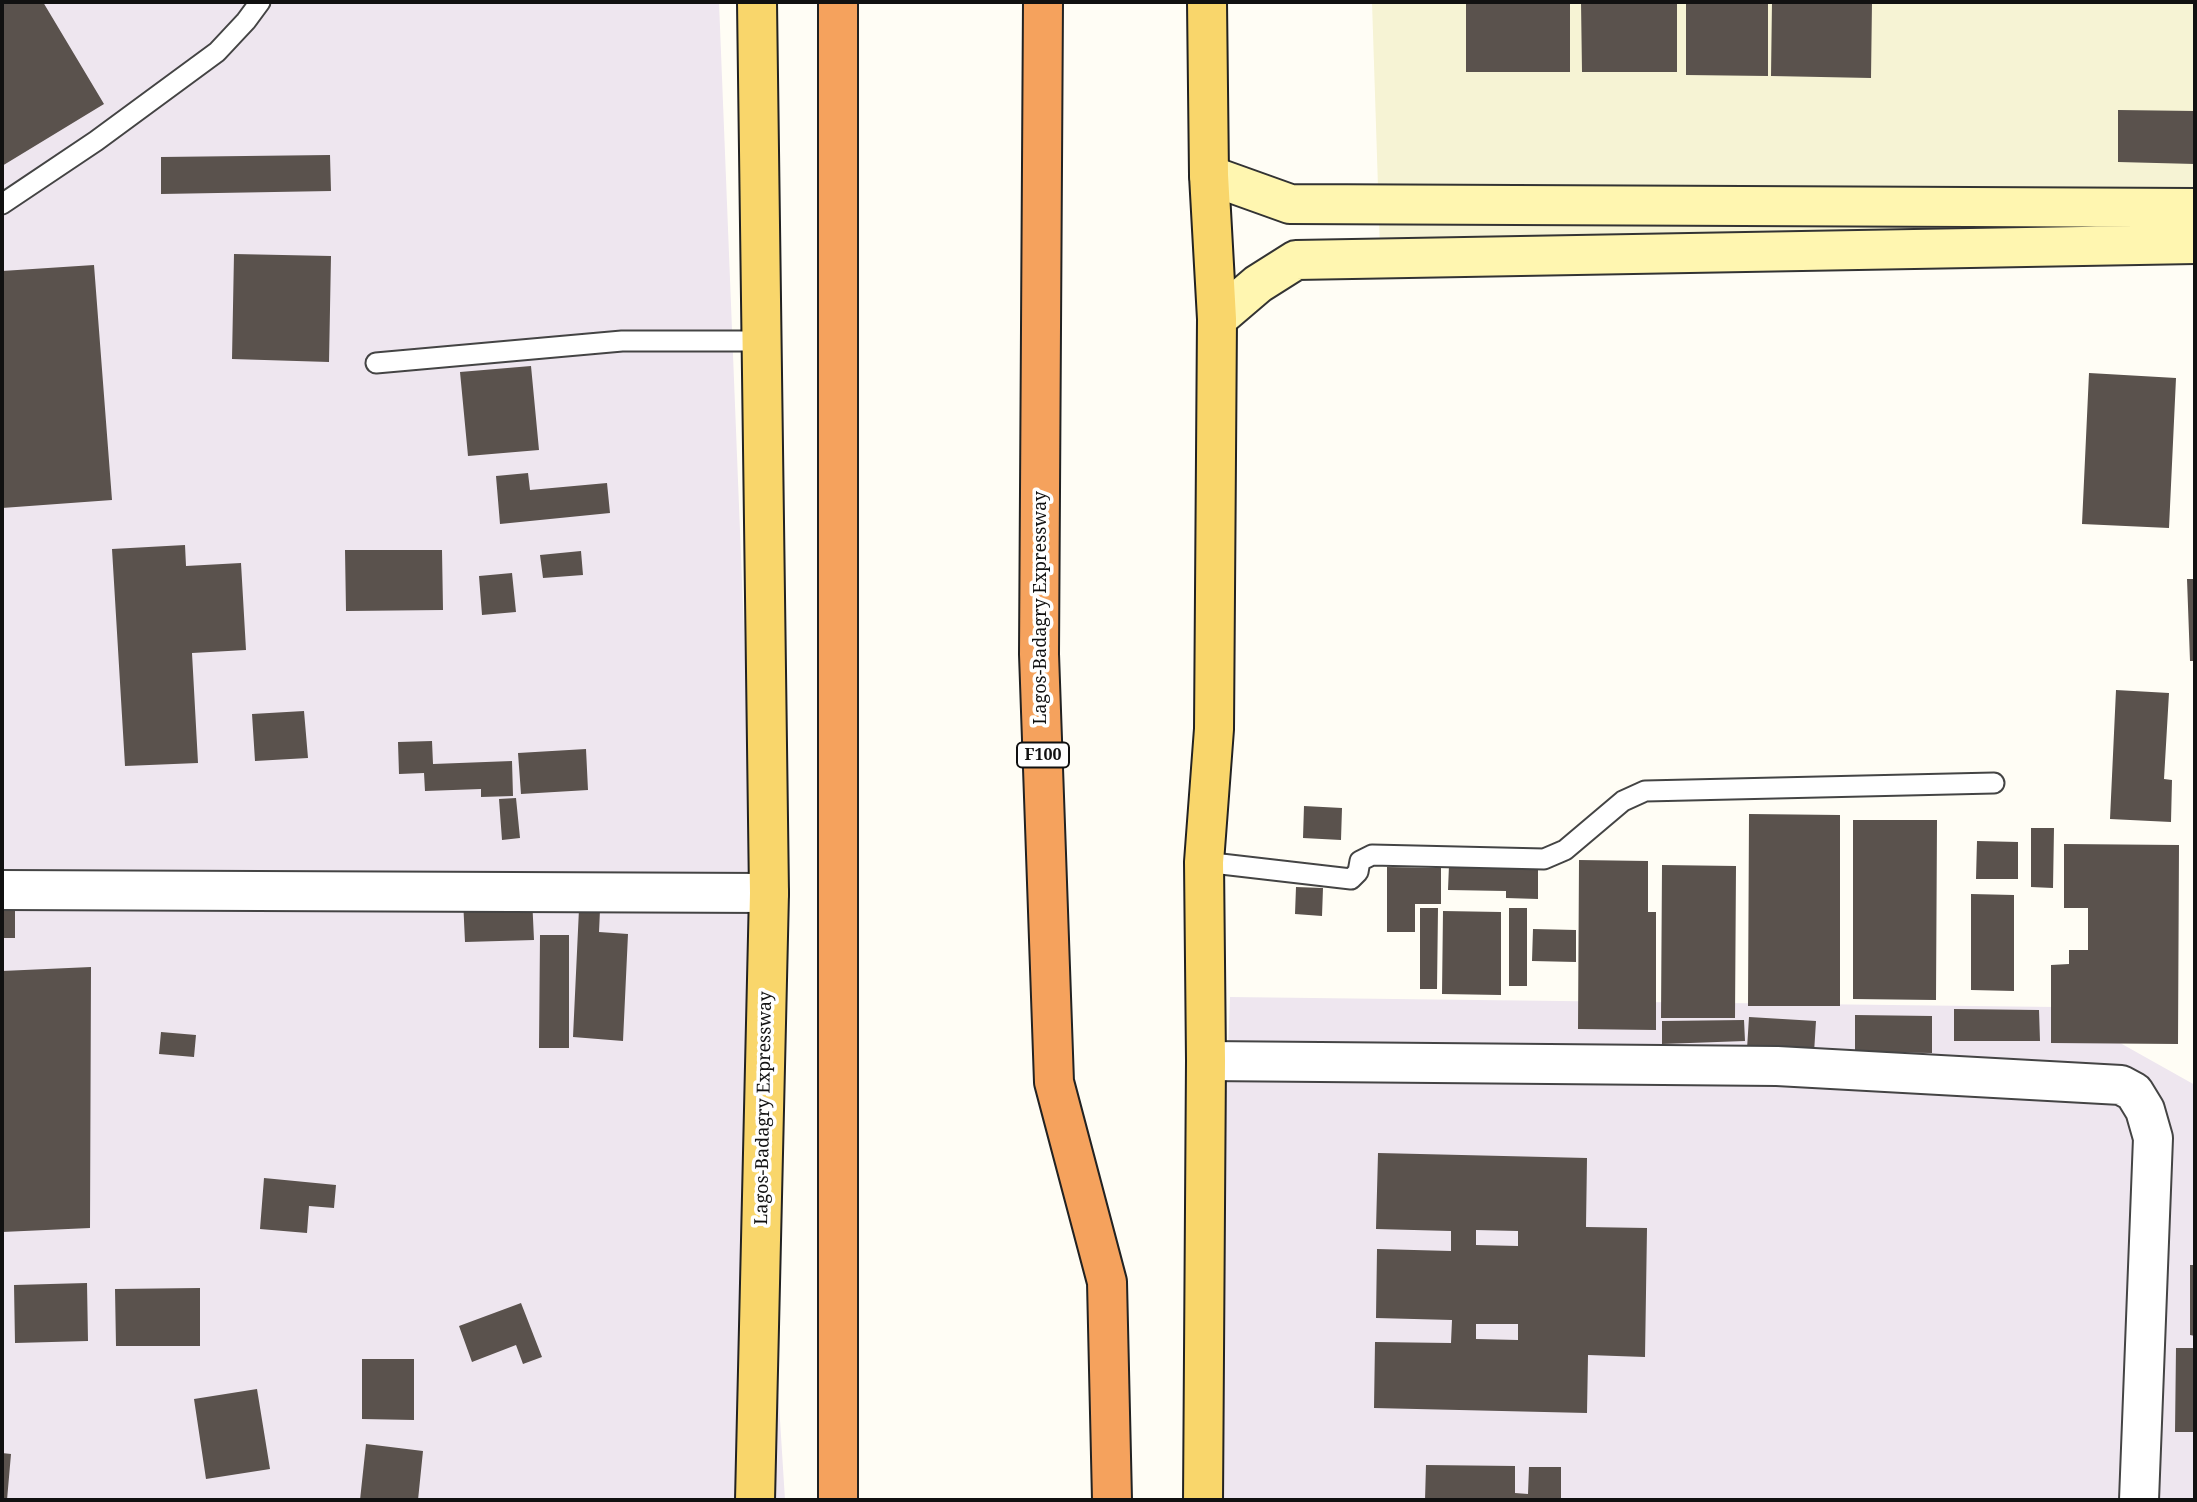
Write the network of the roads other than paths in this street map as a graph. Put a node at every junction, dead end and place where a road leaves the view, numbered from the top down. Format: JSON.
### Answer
{"nodes":[{"id":1,"x":260,"y":2,"type":"edge"},
{"id":2,"x":757,"y":2,"type":"edge"},
{"id":3,"x":838,"y":2,"type":"edge"},
{"id":4,"x":1043,"y":2,"type":"edge"},
{"id":5,"x":1207,"y":2,"type":"edge"},
{"id":6,"x":1209,"y":175,"type":"junction"},
{"id":7,"x":2,"y":204,"type":"edge"},
{"id":8,"x":2195,"y":208,"type":"edge"},
{"id":9,"x":2195,"y":244,"type":"edge"},
{"id":10,"x":1217,"y":318,"type":"junction"},
{"id":11,"x":762,"y":341,"type":"junction"},
{"id":12,"x":376,"y":363,"type":"dead end"},
{"id":13,"x":1994,"y":783,"type":"dead end"},
{"id":14,"x":1203,"y":862,"type":"junction"},
{"id":15,"x":2,"y":890,"type":"edge"},
{"id":16,"x":769,"y":893,"type":"junction"},
{"id":17,"x":1206,"y":1061,"type":"junction"},
{"id":18,"x":755,"y":1500,"type":"edge"},
{"id":19,"x":838,"y":1500,"type":"edge"},
{"id":20,"x":1112,"y":1500,"type":"edge"},
{"id":21,"x":1203,"y":1500,"type":"edge"},
{"id":22,"x":2139,"y":1500,"type":"edge"}],
"edges":[{"from":1,"to":7,"type":"lane"},
{"from":2,"to":11,"type":"main road","name":"Lagos-Badagry Expressway"},
{"from":3,"to":19,"type":"highway"},
{"from":4,"to":20,"type":"highway","name":"Lagos-Badagry Expressway","number":"F100"},
{"from":5,"to":6,"type":"main road"},
{"from":6,"to":8,"type":"street"},
{"from":6,"to":10,"type":"main road"},
{"from":9,"to":10,"type":"street"},
{"from":10,"to":14,"type":"main road"},
{"from":11,"to":12,"type":"lane"},
{"from":11,"to":16,"type":"main road","name":"Lagos-Badagry Expressway"},
{"from":13,"to":14,"type":"lane"},
{"from":14,"to":17,"type":"main road"},
{"from":15,"to":16,"type":"street"},
{"from":16,"to":18,"type":"main road","name":"Lagos-Badagry Expressway"},
{"from":17,"to":21,"type":"main road"},
{"from":17,"to":22,"type":"street"}]}
